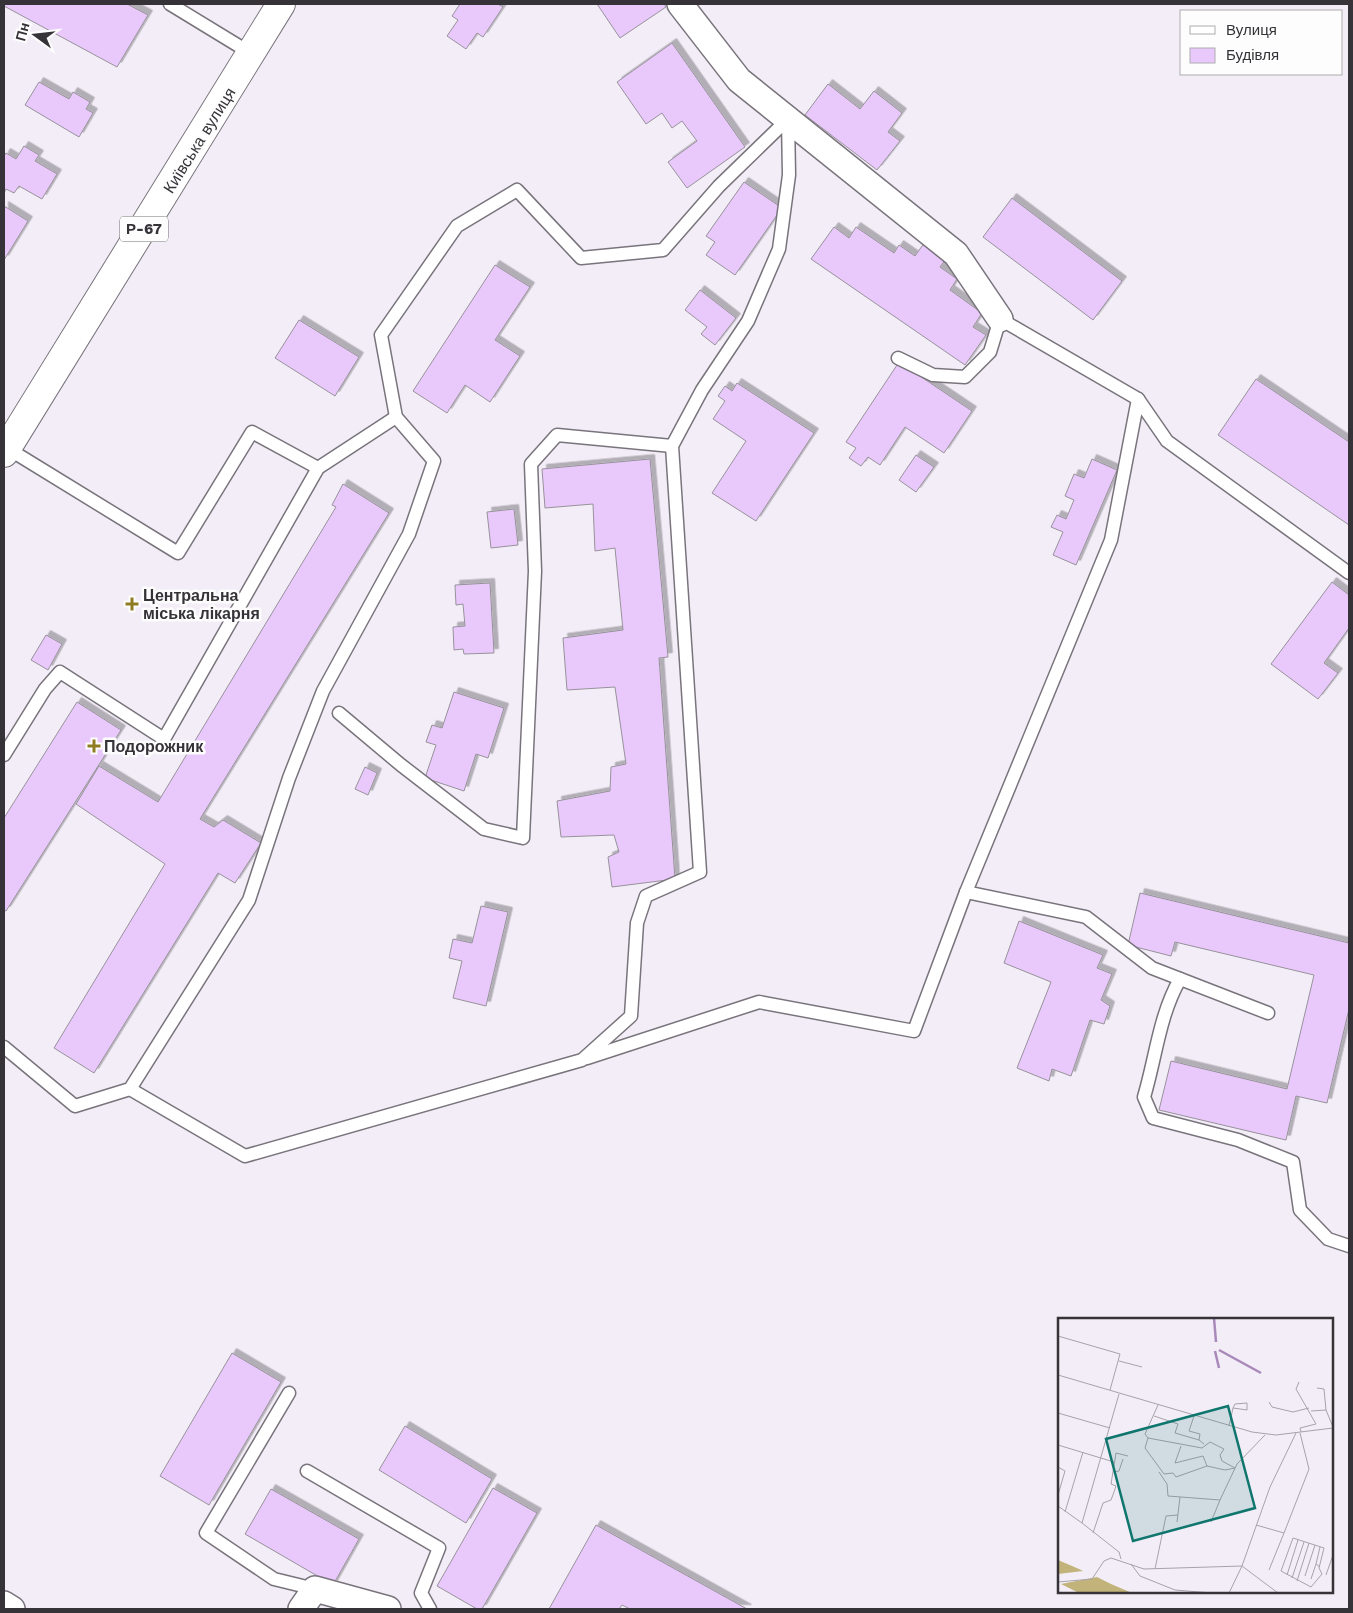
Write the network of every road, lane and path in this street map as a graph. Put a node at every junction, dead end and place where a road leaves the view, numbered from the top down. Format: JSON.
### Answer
{"nodes":[{"id":1,"x":170,"y":4,"type":"edge"},
{"id":2,"x":281,"y":4,"type":"edge"},
{"id":3,"x":680,"y":4,"type":"edge"},
{"id":4,"x":252,"y":54,"type":"junction"},
{"id":5,"x":788,"y":119,"type":"junction"},
{"id":6,"x":1000,"y":319,"type":"junction"},
{"id":7,"x":898,"y":358,"type":"dead end"},
{"id":8,"x":1138,"y":399,"type":"junction"},
{"id":9,"x":396,"y":417,"type":"junction"},
{"id":10,"x":672,"y":446,"type":"junction"},
{"id":11,"x":5,"y":451,"type":"edge"},
{"id":12,"x":318,"y":468,"type":"junction"},
{"id":13,"x":1349,"y":572,"type":"edge"},
{"id":14,"x":339,"y":713,"type":"dead end"},
{"id":15,"x":4,"y":755,"type":"edge"},
{"id":16,"x":966,"y":892,"type":"junction"},
{"id":17,"x":1180,"y":979,"type":"junction"},
{"id":18,"x":1268,"y":1013,"type":"dead end"},
{"id":19,"x":4,"y":1047,"type":"edge"},
{"id":20,"x":582,"y":1060,"type":"junction"},
{"id":21,"x":130,"y":1089,"type":"junction"},
{"id":22,"x":1349,"y":1246,"type":"edge"},
{"id":23,"x":289,"y":1393,"type":"dead end"},
{"id":24,"x":307,"y":1471,"type":"dead end"},
{"id":25,"x":308,"y":1599,"type":"edge"},
{"id":26,"x":4,"y":1604,"type":"edge"},
{"id":27,"x":12,"y":1609,"type":"edge"},
{"id":28,"x":388,"y":1609,"type":"edge"},
{"id":29,"x":430,"y":1609,"type":"edge"}],
"edges":[{"from":1,"to":4,"type":"lane"},
{"from":2,"to":4,"type":"main road","name":"Київська вулиця","number":"Р-67"},
{"from":3,"to":5,"type":"street"},
{"from":4,"to":11,"type":"main road","name":"Київська вулиця","number":"Р-67"},
{"from":5,"to":6,"type":"street"},
{"from":5,"to":9,"type":"lane"},
{"from":5,"to":10,"type":"lane"},
{"from":6,"to":7,"type":"lane"},
{"from":6,"to":8,"type":"lane"},
{"from":8,"to":13,"type":"lane"},
{"from":8,"to":16,"type":"lane"},
{"from":9,"to":12,"type":"lane"},
{"from":9,"to":21,"type":"lane"},
{"from":10,"to":14,"type":"lane"},
{"from":10,"to":20,"type":"lane"},
{"from":11,"to":12,"type":"lane"},
{"from":12,"to":15,"type":"lane"},
{"from":16,"to":17,"type":"lane"},
{"from":16,"to":20,"type":"lane"},
{"from":17,"to":18,"type":"lane"},
{"from":17,"to":22,"type":"lane"},
{"from":19,"to":21,"type":"lane"},
{"from":20,"to":21,"type":"lane"},
{"from":23,"to":25,"type":"lane"},
{"from":24,"to":29,"type":"lane"},
{"from":25,"to":28,"type":"street"},
{"from":26,"to":27,"type":"street"}]}
